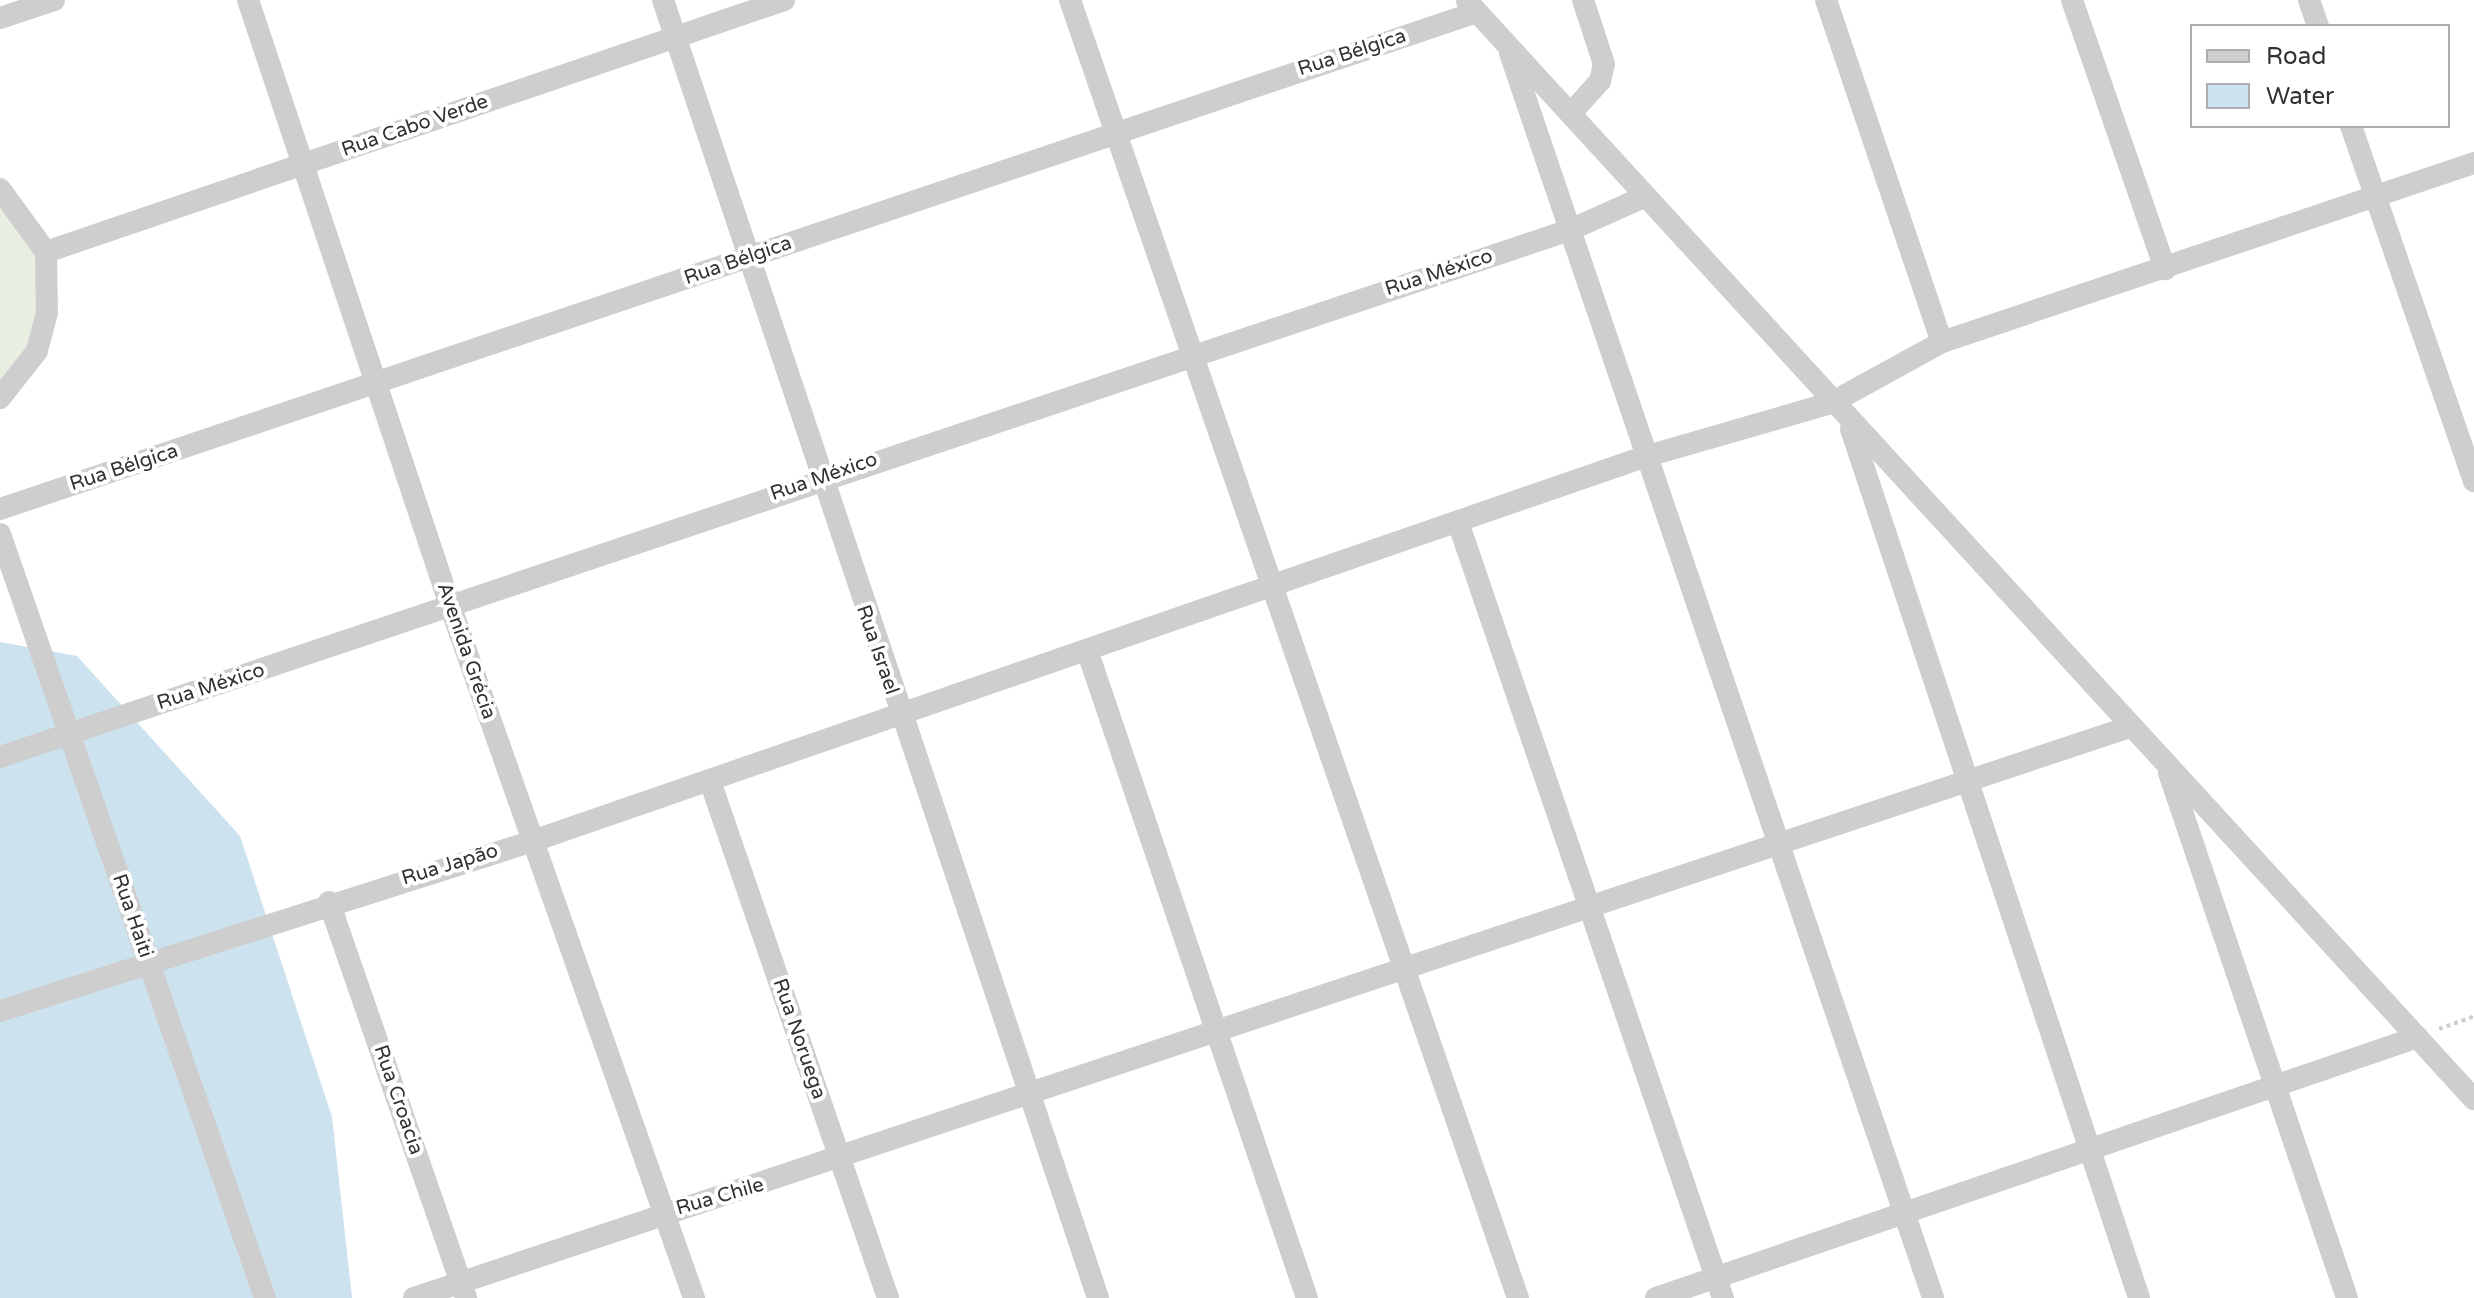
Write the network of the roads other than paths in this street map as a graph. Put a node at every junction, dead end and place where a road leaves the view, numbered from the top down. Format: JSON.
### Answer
{"nodes":[{"id":1,"x":54,"y":0,"type":"edge"},
{"id":2,"x":248,"y":0,"type":"edge"},
{"id":3,"x":663,"y":0,"type":"edge"},
{"id":4,"x":784,"y":0,"type":"edge"},
{"id":5,"x":1070,"y":0,"type":"edge"},
{"id":6,"x":1583,"y":0,"type":"edge"},
{"id":7,"x":1826,"y":0,"type":"edge"},
{"id":8,"x":2072,"y":0,"type":"edge"},
{"id":9,"x":2309,"y":0,"type":"edge"},
{"id":10,"x":1471,"y":6,"type":"edge"},
{"id":11,"x":0,"y":18,"type":"edge"},
{"id":12,"x":2317,"y":24,"type":"edge"},
{"id":13,"x":676,"y":38,"type":"junction"},
{"id":14,"x":1508,"y":46,"type":"junction"},
{"id":15,"x":1573,"y":111,"type":"junction"},
{"id":16,"x":2352,"y":128,"type":"edge"},
{"id":17,"x":1117,"y":130,"type":"junction"},
{"id":18,"x":304,"y":163,"type":"junction"},
{"id":19,"x":2474,"y":163,"type":"edge"},
{"id":20,"x":0,"y":189,"type":"edge"},
{"id":21,"x":1646,"y":196,"type":"junction"},
{"id":22,"x":2374,"y":196,"type":"junction"},
{"id":23,"x":1570,"y":230,"type":"junction"},
{"id":24,"x":46,"y":252,"type":"junction"},
{"id":25,"x":744,"y":259,"type":"junction"},
{"id":26,"x":2165,"y":269,"type":"junction"},
{"id":27,"x":1942,"y":342,"type":"junction"},
{"id":28,"x":1197,"y":352,"type":"junction"},
{"id":29,"x":379,"y":384,"type":"junction"},
{"id":30,"x":0,"y":398,"type":"edge"},
{"id":31,"x":1831,"y":403,"type":"junction"},
{"id":32,"x":1849,"y":422,"type":"junction"},
{"id":33,"x":1644,"y":457,"type":"junction"},
{"id":34,"x":818,"y":478,"type":"junction"},
{"id":35,"x":2474,"y":481,"type":"edge"},
{"id":36,"x":0,"y":509,"type":"edge"},
{"id":37,"x":1458,"y":522,"type":"junction"},
{"id":38,"x":0,"y":534,"type":"edge"},
{"id":39,"x":1276,"y":586,"type":"junction"},
{"id":40,"x":451,"y":608,"type":"junction"},
{"id":41,"x":1087,"y":650,"type":"junction"},
{"id":42,"x":898,"y":712,"type":"junction"},
{"id":43,"x":2129,"y":727,"type":"junction"},
{"id":44,"x":69,"y":735,"type":"junction"},
{"id":45,"x":0,"y":757,"type":"edge"},
{"id":46,"x":2166,"y":764,"type":"junction"},
{"id":47,"x":710,"y":781,"type":"junction"},
{"id":48,"x":1965,"y":784,"type":"junction"},
{"id":49,"x":533,"y":841,"type":"junction"},
{"id":50,"x":1776,"y":843,"type":"junction"},
{"id":51,"x":329,"y":902,"type":"junction"},
{"id":52,"x":1588,"y":908,"type":"junction"},
{"id":53,"x":148,"y":963,"type":"junction"},
{"id":54,"x":1407,"y":970,"type":"junction"},
{"id":55,"x":0,"y":1011,"type":"edge"},
{"id":56,"x":1216,"y":1034,"type":"junction"},
{"id":57,"x":2418,"y":1037,"type":"junction"},
{"id":58,"x":2275,"y":1089,"type":"junction"},
{"id":59,"x":1027,"y":1097,"type":"junction"},
{"id":60,"x":2474,"y":1099,"type":"edge"},
{"id":61,"x":2087,"y":1151,"type":"junction"},
{"id":62,"x":841,"y":1161,"type":"junction"},
{"id":63,"x":666,"y":1213,"type":"junction"},
{"id":64,"x":1906,"y":1217,"type":"junction"},
{"id":65,"x":1719,"y":1288,"type":"edge"},
{"id":66,"x":463,"y":1290,"type":"edge"},
{"id":67,"x":265,"y":1298,"type":"edge"},
{"id":68,"x":414,"y":1298,"type":"edge"},
{"id":69,"x":694,"y":1298,"type":"edge"},
{"id":70,"x":888,"y":1298,"type":"edge"},
{"id":71,"x":1098,"y":1298,"type":"edge"},
{"id":72,"x":1307,"y":1298,"type":"edge"},
{"id":73,"x":1518,"y":1298,"type":"edge"},
{"id":74,"x":1656,"y":1298,"type":"edge"},
{"id":75,"x":1933,"y":1298,"type":"edge"},
{"id":76,"x":2139,"y":1298,"type":"edge"},
{"id":77,"x":2347,"y":1298,"type":"edge"}],
"edges":[{"from":1,"to":11,"type":"street"},
{"from":2,"to":18,"type":"street","name":"Avenida Grécia"},
{"from":3,"to":13,"type":"street","name":"Rua Israel"},
{"from":4,"to":13,"type":"street","name":"Rua Cabo Verde"},
{"from":5,"to":17,"type":"street"},
{"from":6,"to":15,"type":"street"},
{"from":7,"to":27,"type":"street"},
{"from":8,"to":26,"type":"street"},
{"from":9,"to":12,"type":"street"},
{"from":10,"to":14,"type":"street"},
{"from":10,"to":17,"type":"street","name":"Rua Bélgica"},
{"from":13,"to":18,"type":"street","name":"Rua Cabo Verde"},
{"from":13,"to":25,"type":"street","name":"Rua Israel"},
{"from":14,"to":15,"type":"street"},
{"from":14,"to":23,"type":"street"},
{"from":15,"to":21,"type":"street"},
{"from":16,"to":22,"type":"street"},
{"from":17,"to":25,"type":"street","name":"Rua Bélgica"},
{"from":17,"to":28,"type":"street"},
{"from":18,"to":24,"type":"street","name":"Rua Cabo Verde"},
{"from":18,"to":29,"type":"street","name":"Avenida Grécia"},
{"from":19,"to":22,"type":"street","name":"Rua Japão"},
{"from":20,"to":24,"type":"street"},
{"from":21,"to":23,"type":"street","name":"Rua México"},
{"from":21,"to":31,"type":"street"},
{"from":22,"to":26,"type":"street","name":"Rua Japão"},
{"from":22,"to":35,"type":"street"},
{"from":23,"to":28,"type":"street","name":"Rua México"},
{"from":23,"to":33,"type":"street"},
{"from":24,"to":30,"type":"street"},
{"from":25,"to":29,"type":"street","name":"Rua Bélgica"},
{"from":25,"to":34,"type":"street","name":"Rua Israel"},
{"from":26,"to":27,"type":"street","name":"Rua Japão"},
{"from":27,"to":31,"type":"street","name":"Rua Japão"},
{"from":28,"to":34,"type":"street","name":"Rua México"},
{"from":28,"to":39,"type":"street"},
{"from":29,"to":36,"type":"street","name":"Rua Bélgica"},
{"from":29,"to":40,"type":"street","name":"Avenida Grécia"},
{"from":31,"to":32,"type":"street"},
{"from":31,"to":33,"type":"street","name":"Rua Japão"},
{"from":32,"to":43,"type":"street"},
{"from":32,"to":48,"type":"street"},
{"from":33,"to":37,"type":"street","name":"Rua Japão"},
{"from":33,"to":50,"type":"street"},
{"from":34,"to":40,"type":"street","name":"Rua México"},
{"from":34,"to":42,"type":"street","name":"Rua Israel"},
{"from":37,"to":39,"type":"street","name":"Rua Japão"},
{"from":37,"to":52,"type":"street"},
{"from":38,"to":44,"type":"street","name":"Rua Haiti"},
{"from":39,"to":41,"type":"street","name":"Rua Japão"},
{"from":39,"to":54,"type":"street"},
{"from":40,"to":44,"type":"street","name":"Rua México"},
{"from":40,"to":49,"type":"street","name":"Avenida Grécia"},
{"from":41,"to":42,"type":"street","name":"Rua Japão"},
{"from":41,"to":56,"type":"street"},
{"from":42,"to":47,"type":"street","name":"Rua Japão"},
{"from":42,"to":59,"type":"street","name":"Rua Israel"},
{"from":43,"to":46,"type":"street"},
{"from":43,"to":48,"type":"street","name":"Rua Chile"},
{"from":44,"to":45,"type":"street","name":"Rua México"},
{"from":44,"to":53,"type":"street","name":"Rua Haiti"},
{"from":46,"to":57,"type":"street"},
{"from":46,"to":58,"type":"street"},
{"from":47,"to":49,"type":"street","name":"Rua Japão"},
{"from":47,"to":62,"type":"street","name":"Rua Noruega"},
{"from":48,"to":50,"type":"street","name":"Rua Chile"},
{"from":48,"to":61,"type":"street"},
{"from":49,"to":51,"type":"street","name":"Rua Japão"},
{"from":49,"to":63,"type":"street","name":"Avenida Grécia"},
{"from":50,"to":52,"type":"street","name":"Rua Chile"},
{"from":50,"to":64,"type":"street"},
{"from":51,"to":53,"type":"street","name":"Rua Japão"},
{"from":51,"to":66,"type":"street","name":"Rua Croacia"},
{"from":52,"to":54,"type":"street","name":"Rua Chile"},
{"from":52,"to":65,"type":"street"},
{"from":53,"to":55,"type":"street","name":"Rua Japão"},
{"from":53,"to":67,"type":"street","name":"Rua Haiti"},
{"from":54,"to":56,"type":"street","name":"Rua Chile"},
{"from":54,"to":73,"type":"street"},
{"from":56,"to":59,"type":"street","name":"Rua Chile"},
{"from":56,"to":72,"type":"street"},
{"from":57,"to":58,"type":"street"},
{"from":57,"to":60,"type":"street"},
{"from":58,"to":61,"type":"street"},
{"from":58,"to":77,"type":"street"},
{"from":59,"to":62,"type":"street","name":"Rua Chile"},
{"from":59,"to":71,"type":"street","name":"Rua Israel"},
{"from":61,"to":64,"type":"street"},
{"from":61,"to":76,"type":"street"},
{"from":62,"to":63,"type":"street","name":"Rua Chile"},
{"from":62,"to":70,"type":"street","name":"Rua Noruega"},
{"from":63,"to":66,"type":"street","name":"Rua Chile"},
{"from":63,"to":69,"type":"street","name":"Avenida Grécia"},
{"from":64,"to":65,"type":"street"},
{"from":64,"to":75,"type":"street"},
{"from":65,"to":74,"type":"street"},
{"from":66,"to":68,"type":"street","name":"Rua Chile"}]}
